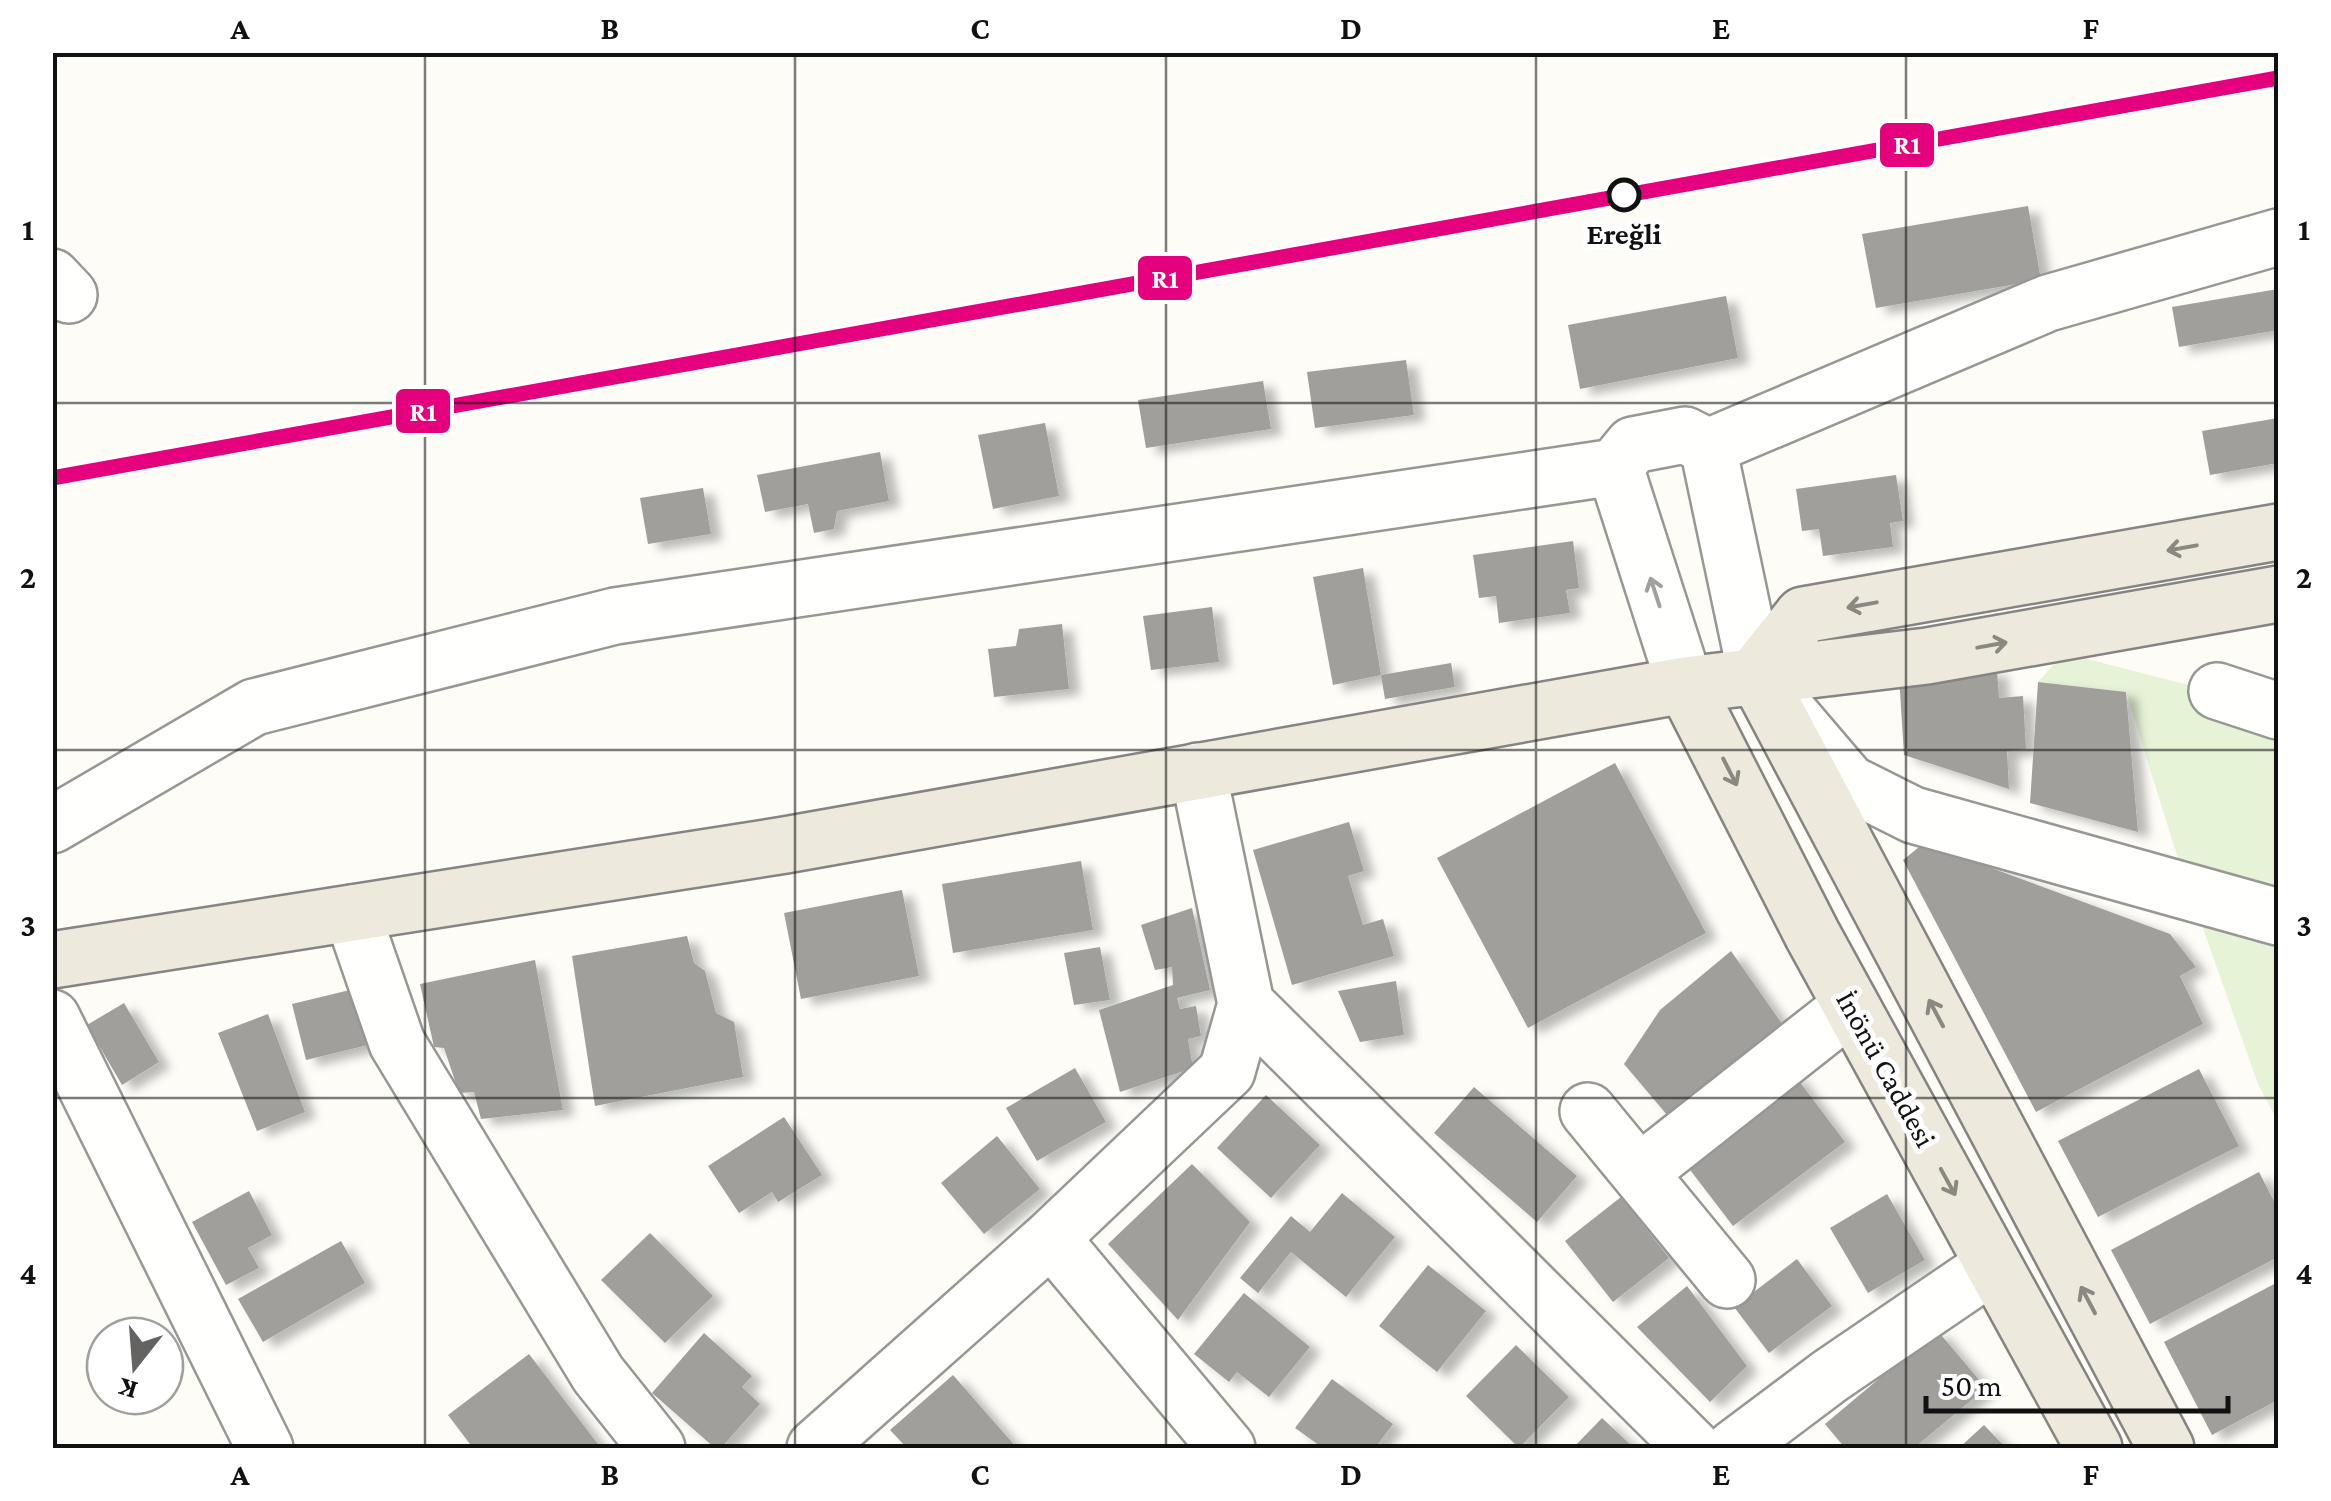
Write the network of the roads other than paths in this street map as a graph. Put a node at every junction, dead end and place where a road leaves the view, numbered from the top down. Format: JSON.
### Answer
{"nodes":[{"id":1,"x":2278,"y":237,"type":"edge"},
{"id":2,"x":1708,"y":447,"type":"junction"},
{"id":3,"x":1615,"y":467,"type":"junction"},
{"id":4,"x":2278,"y":532,"type":"edge"},
{"id":5,"x":2278,"y":594,"type":"edge"},
{"id":6,"x":1756,"y":674,"type":"junction"},
{"id":7,"x":1686,"y":685,"type":"junction"},
{"id":8,"x":2217,"y":691,"type":"dead end"},
{"id":9,"x":2278,"y":711,"type":"edge"},
{"id":10,"x":1198,"y":771,"type":"junction"},
{"id":11,"x":52,"y":824,"type":"edge"},
{"id":12,"x":352,"y":913,"type":"junction"},
{"id":13,"x":2278,"y":917,"type":"edge"},
{"id":14,"x":52,"y":960,"type":"edge"},
{"id":15,"x":1246,"y":1004,"type":"junction"},
{"id":16,"x":1851,"y":1006,"type":"junction"},
{"id":17,"x":52,"y":1018,"type":"edge"},
{"id":18,"x":1588,"y":1111,"type":"dead end"},
{"id":19,"x":1639,"y":1173,"type":"junction"},
{"id":20,"x":1051,"y":1238,"type":"junction"},
{"id":21,"x":1993,"y":1265,"type":"junction"},
{"id":22,"x":1726,"y":1280,"type":"dead end"},
{"id":23,"x":266,"y":1448,"type":"edge"},
{"id":24,"x":657,"y":1448,"type":"edge"},
{"id":25,"x":815,"y":1448,"type":"edge"},
{"id":26,"x":1227,"y":1448,"type":"edge"},
{"id":27,"x":1694,"y":1448,"type":"edge"},
{"id":28,"x":1734,"y":1448,"type":"edge"},
{"id":29,"x":2094,"y":1448,"type":"edge"},
{"id":30,"x":2166,"y":1448,"type":"edge"}],
"edges":[{"from":1,"to":2,"type":"street"},
{"from":2,"to":3,"type":"street"},
{"from":2,"to":6,"type":"street"},
{"from":7,"to":3,"type":"street","one_way":true},
{"from":3,"to":11,"type":"street"},
{"from":4,"to":6,"type":"main road","one_way":true},
{"from":6,"to":5,"type":"main road","one_way":true},
{"from":6,"to":7,"type":"main road"},
{"from":6,"to":13,"type":"street"},
{"from":30,"to":6,"type":"main road","one_way":true},
{"from":7,"to":10,"type":"main road"},
{"from":7,"to":16,"type":"main road","name":"İnönü Caddesi","one_way":true},
{"from":8,"to":9,"type":"street"},
{"from":10,"to":12,"type":"main road"},
{"from":10,"to":15,"type":"street"},
{"from":12,"to":14,"type":"main road"},
{"from":12,"to":24,"type":"street"},
{"from":15,"to":20,"type":"street"},
{"from":15,"to":27,"type":"street"},
{"from":16,"to":19,"type":"street"},
{"from":16,"to":21,"type":"main road","name":"İnönü Caddesi","one_way":true},
{"from":17,"to":23,"type":"street"},
{"from":18,"to":19,"type":"street"},
{"from":19,"to":22,"type":"street"},
{"from":20,"to":25,"type":"street"},
{"from":20,"to":26,"type":"street"},
{"from":21,"to":28,"type":"street"},
{"from":21,"to":29,"type":"main road","name":"İnönü Caddesi"}]}
